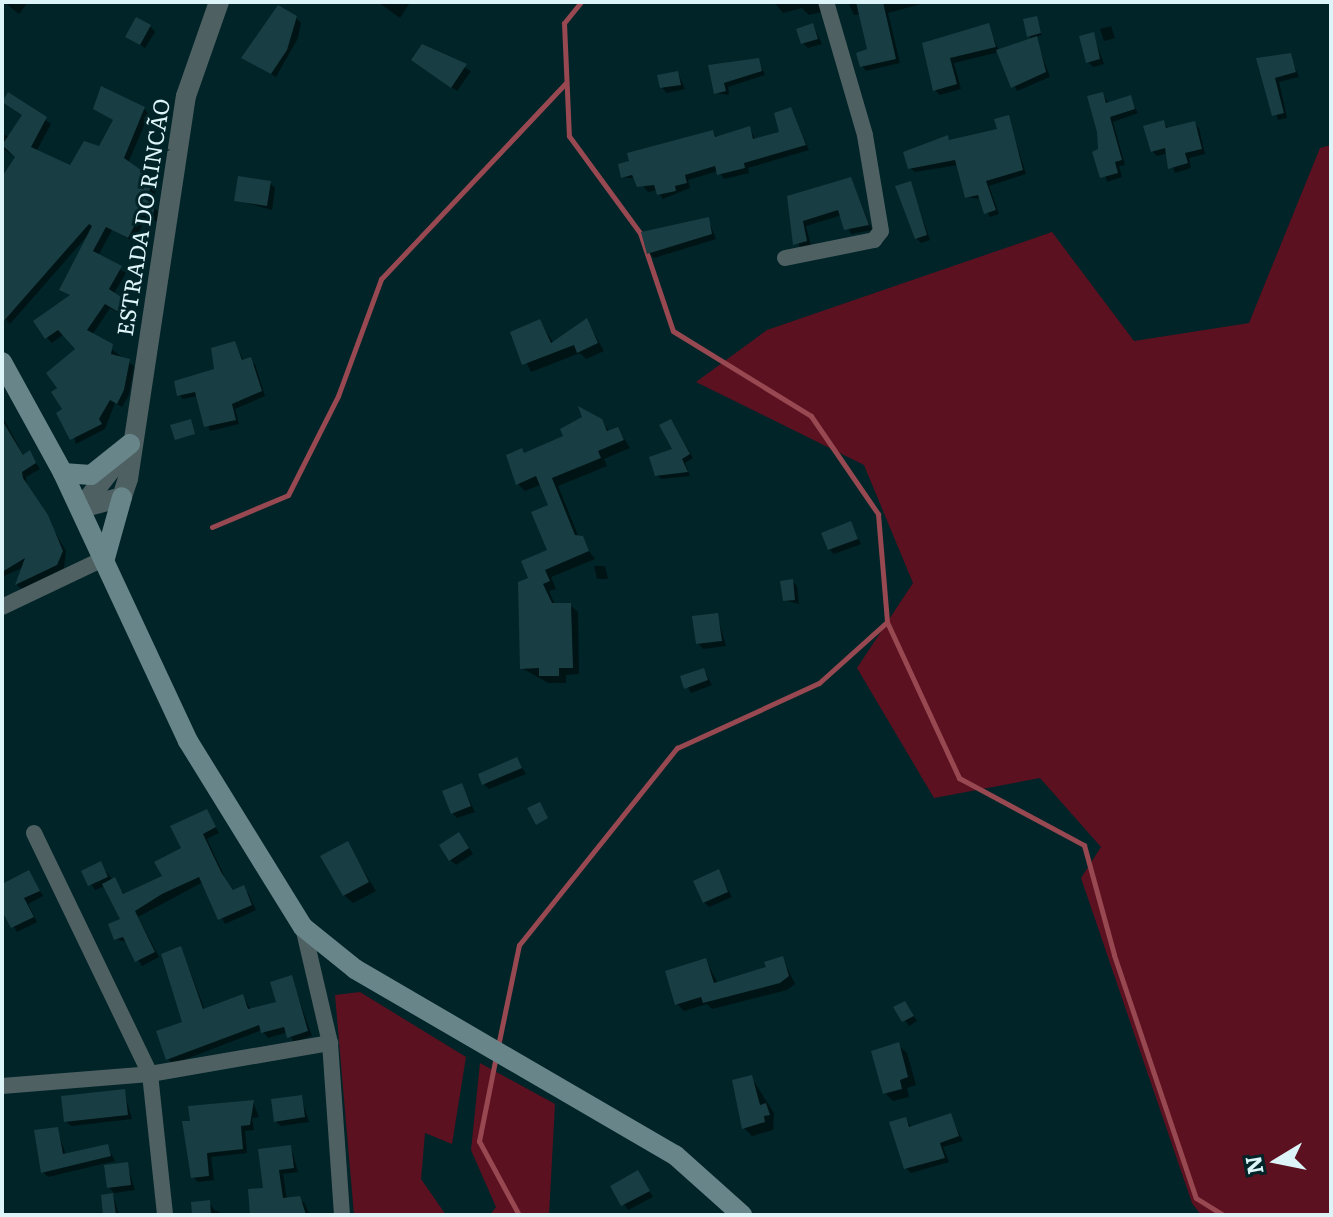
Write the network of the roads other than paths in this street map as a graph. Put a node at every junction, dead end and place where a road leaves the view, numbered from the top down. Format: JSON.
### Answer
{"nodes":[{"id":1,"x":219,"y":2,"type":"edge"},
{"id":2,"x":826,"y":2,"type":"edge"},
{"id":3,"x":785,"y":258,"type":"dead end"},
{"id":4,"x":2,"y":362,"type":"edge"},
{"id":5,"x":130,"y":444,"type":"junction"},
{"id":6,"x":63,"y":473,"type":"junction"},
{"id":7,"x":122,"y":497,"type":"junction"},
{"id":8,"x":81,"y":508,"type":"junction"},
{"id":9,"x":105,"y":558,"type":"junction"},
{"id":10,"x":2,"y":607,"type":"edge"},
{"id":11,"x":34,"y":833,"type":"dead end"},
{"id":12,"x":303,"y":927,"type":"junction"},
{"id":13,"x":330,"y":1043,"type":"junction"},
{"id":14,"x":150,"y":1074,"type":"junction"},
{"id":15,"x":2,"y":1086,"type":"edge"},
{"id":16,"x":165,"y":1215,"type":"edge"},
{"id":17,"x":342,"y":1215,"type":"edge"},
{"id":18,"x":742,"y":1215,"type":"edge"}],
"edges":[{"from":1,"to":5,"type":"street","name":"ESTRADA DO RINCÃO"},
{"from":2,"to":3,"type":"street"},
{"from":4,"to":6,"type":"main road"},
{"from":5,"to":6,"type":"main road"},
{"from":5,"to":7,"type":"street","name":"ESTRADA DO RINCÃO"},
{"from":5,"to":8,"type":"street","name":"ESTRADA DO RINCÃO"},
{"from":6,"to":8,"type":"main road"},
{"from":7,"to":8,"type":"street"},
{"from":7,"to":9,"type":"main road"},
{"from":8,"to":9,"type":"main road"},
{"from":9,"to":10,"type":"street"},
{"from":9,"to":12,"type":"main road"},
{"from":11,"to":14,"type":"street"},
{"from":12,"to":13,"type":"street"},
{"from":12,"to":18,"type":"main road"},
{"from":13,"to":14,"type":"street"},
{"from":13,"to":17,"type":"street"},
{"from":14,"to":15,"type":"street"},
{"from":14,"to":16,"type":"street"}]}
